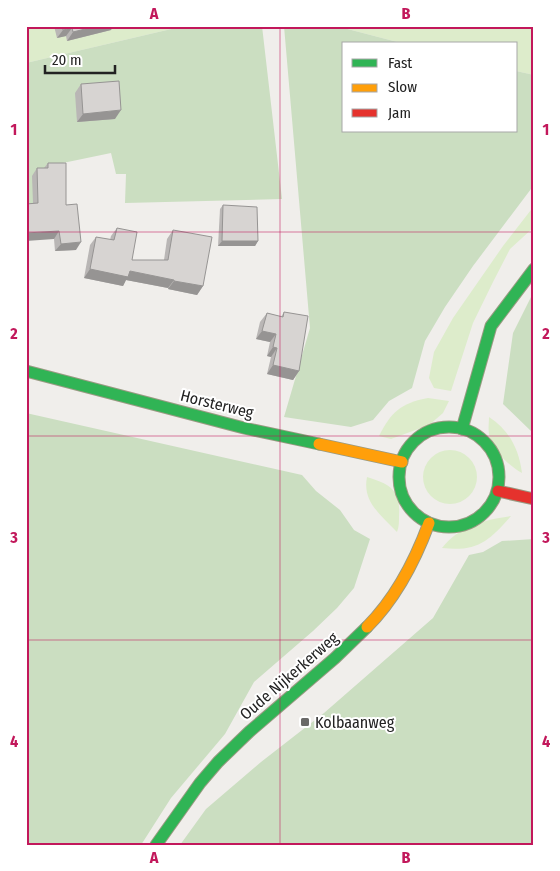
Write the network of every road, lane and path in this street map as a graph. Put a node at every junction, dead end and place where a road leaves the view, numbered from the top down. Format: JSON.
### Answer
{"nodes":[{"id":1,"x":534,"y":269,"type":"edge"},
{"id":2,"x":26,"y":370,"type":"edge"},
{"id":3,"x":462,"y":429,"type":"junction"},
{"id":4,"x":402,"y":462,"type":"junction"},
{"id":5,"x":498,"y":490,"type":"junction"},
{"id":6,"x":534,"y":499,"type":"edge"},
{"id":7,"x":429,"y":523,"type":"junction"},
{"id":8,"x":156,"y":845,"type":"edge"}],
"edges":[{"from":1,"to":3,"type":"main road"},
{"from":2,"to":4,"type":"main road","name":"Horsterweg"},
{"from":3,"to":4,"type":"main road"},
{"from":3,"to":5,"type":"main road"},
{"from":4,"to":7,"type":"main road"},
{"from":5,"to":6,"type":"main road"},
{"from":5,"to":7,"type":"main road"},
{"from":7,"to":8,"type":"main road","name":"Oude Nijkerkerweg"}]}
